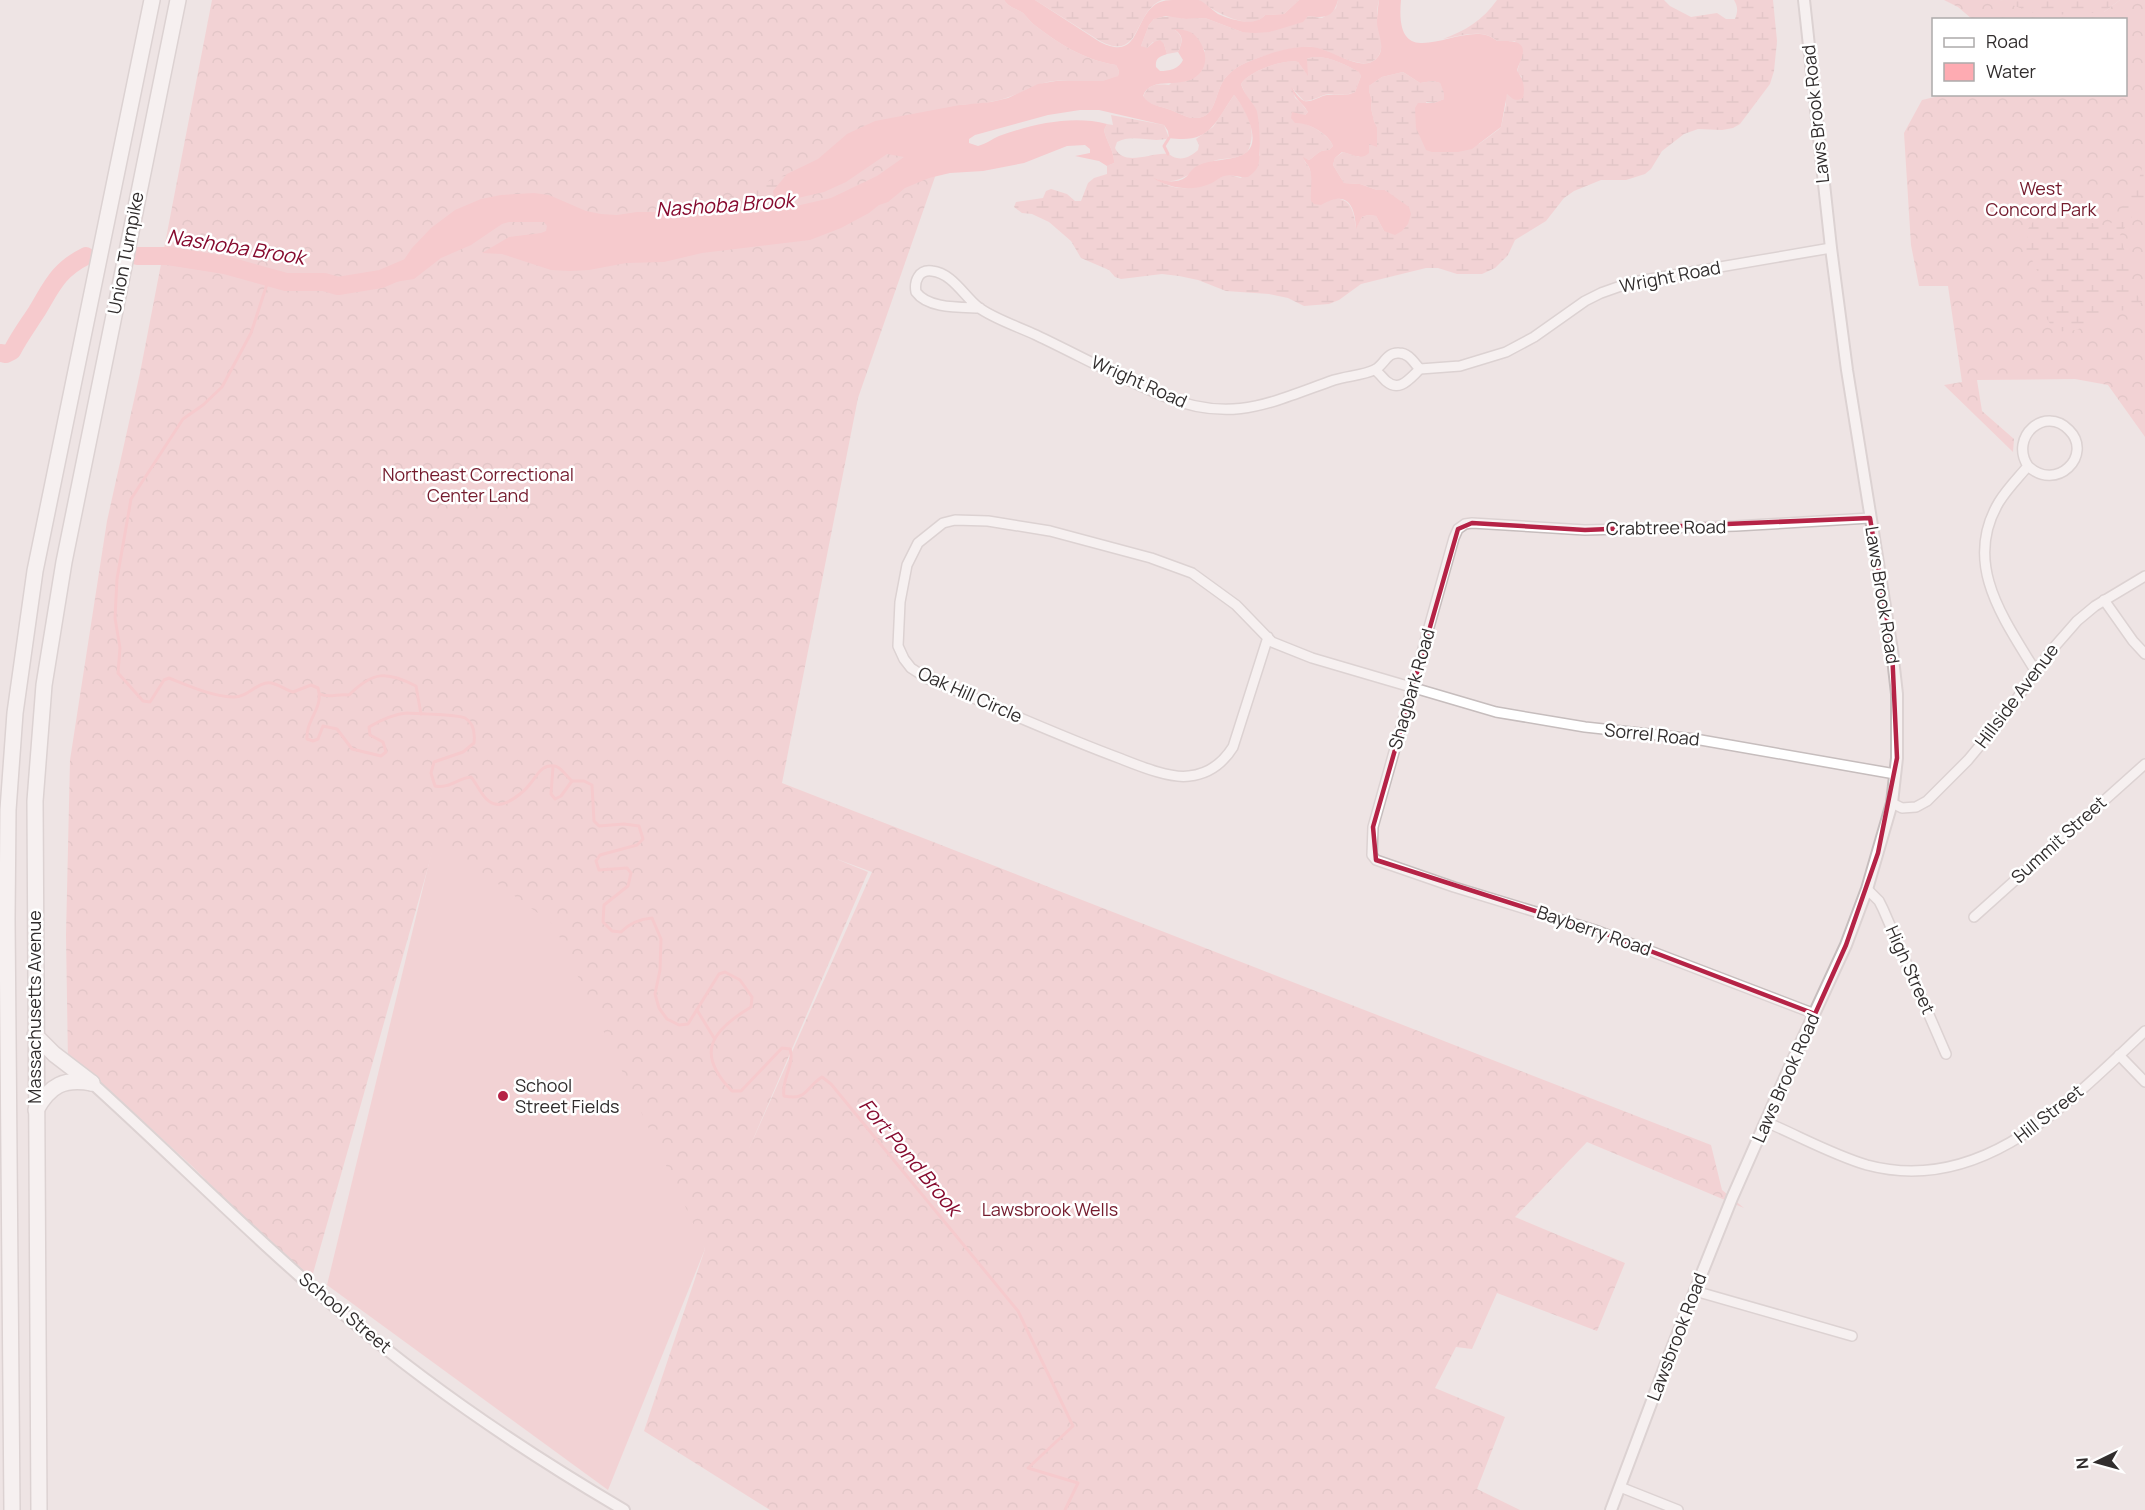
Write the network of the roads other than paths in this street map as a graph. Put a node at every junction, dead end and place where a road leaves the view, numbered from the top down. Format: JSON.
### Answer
{"nodes":[{"id":1,"x":152,"y":0,"type":"edge"},
{"id":2,"x":178,"y":0,"type":"edge"},
{"id":3,"x":1804,"y":0,"type":"edge"},
{"id":4,"x":1831,"y":248,"type":"junction"},
{"id":5,"x":980,"y":308,"type":"junction"},
{"id":6,"x":1420,"y":369,"type":"junction"},
{"id":7,"x":1375,"y":370,"type":"junction"},
{"id":8,"x":2028,"y":466,"type":"junction"},
{"id":9,"x":50,"y":496,"type":"joint"},
{"id":10,"x":75,"y":506,"type":"joint"},
{"id":11,"x":1870,"y":518,"type":"junction"},
{"id":12,"x":1462,"y":526,"type":"joint"},
{"id":13,"x":2145,"y":576,"type":"edge"},
{"id":14,"x":2104,"y":600,"type":"junction"},
{"id":15,"x":1268,"y":637,"type":"junction"},
{"id":16,"x":2145,"y":654,"type":"edge"},
{"id":17,"x":2036,"y":672,"type":"junction"},
{"id":18,"x":1412,"y":688,"type":"junction"},
{"id":19,"x":2145,"y":764,"type":"edge"},
{"id":20,"x":1894,"y":774,"type":"junction"},
{"id":21,"x":1892,"y":803,"type":"junction"},
{"id":22,"x":1372,"y":855,"type":"joint"},
{"id":23,"x":1867,"y":890,"type":"junction"},
{"id":24,"x":1974,"y":917,"type":"dead end"},
{"id":25,"x":4,"y":1001,"type":"edge"},
{"id":26,"x":1815,"y":1014,"type":"junction"},
{"id":27,"x":2145,"y":1031,"type":"edge"},
{"id":28,"x":35,"y":1035,"type":"junction"},
{"id":29,"x":1946,"y":1054,"type":"dead end"},
{"id":30,"x":2119,"y":1055,"type":"junction"},
{"id":31,"x":2145,"y":1082,"type":"edge"},
{"id":32,"x":92,"y":1083,"type":"junction"},
{"id":33,"x":36,"y":1112,"type":"junction"},
{"id":34,"x":1766,"y":1122,"type":"junction"},
{"id":35,"x":1747,"y":1166,"type":"joint"},
{"id":36,"x":1695,"y":1291,"type":"junction"},
{"id":37,"x":1852,"y":1336,"type":"dead end"},
{"id":38,"x":1620,"y":1488,"type":"junction"},
{"id":39,"x":12,"y":1510,"type":"edge"},
{"id":40,"x":39,"y":1510,"type":"edge"},
{"id":41,"x":624,"y":1510,"type":"edge"},
{"id":42,"x":1611,"y":1510,"type":"edge"},
{"id":43,"x":1678,"y":1510,"type":"edge"}],
"edges":[{"from":1,"to":9,"type":"highway","name":"Union Turnpike"},
{"from":2,"to":10,"type":"highway","name":"Union Turnpike"},
{"from":3,"to":4,"type":"street","name":"Laws Brook Road"},
{"from":4,"to":6,"type":"street","name":"Wright Road"},
{"from":4,"to":11,"type":"street","name":"Laws Brook Road"},
{"from":5,"to":5,"type":"street","name":"Wright Road"},
{"from":5,"to":7,"type":"street","name":"Wright Road"},
{"from":6,"to":7,"type":"street","name":"Wright Road"},
{"from":6,"to":7,"type":"street","name":"Wright Road"},
{"from":8,"to":8,"type":"street"},
{"from":8,"to":17,"type":"street"},
{"from":9,"to":25,"type":"highway","name":"Massachusetts Avenue"},
{"from":10,"to":28,"type":"highway","name":"Massachusetts Avenue"},
{"from":11,"to":12,"type":"street","name":"Crabtree Road"},
{"from":11,"to":20,"type":"street","name":"Laws Brook Road"},
{"from":12,"to":18,"type":"street","name":"Shagbark Road"},
{"from":13,"to":14,"type":"street","name":"Hillside Avenue"},
{"from":14,"to":16,"type":"street"},
{"from":14,"to":17,"type":"street","name":"Hillside Avenue"},
{"from":15,"to":15,"type":"street","name":"Oak Hill Circle"},
{"from":15,"to":18,"type":"street","name":"Oak Hill Circle"},
{"from":17,"to":21,"type":"street","name":"Hillside Avenue"},
{"from":18,"to":20,"type":"street","name":"Sorrel Road"},
{"from":18,"to":22,"type":"street","name":"Shagbark Road"},
{"from":19,"to":24,"type":"street","name":"Summit Street"},
{"from":20,"to":21,"type":"street","name":"Laws Brook Road"},
{"from":21,"to":23,"type":"street","name":"Laws Brook Road"},
{"from":22,"to":26,"type":"street","name":"Bayberry Road"},
{"from":23,"to":26,"type":"street","name":"Laws Brook Road"},
{"from":23,"to":29,"type":"street","name":"High Street"},
{"from":25,"to":39,"type":"highway","name":"Massachusetts Avenue"},
{"from":26,"to":34,"type":"street","name":"Laws Brook Road"},
{"from":27,"to":30,"type":"street","name":"Hill Street"},
{"from":28,"to":32,"type":"highway"},
{"from":28,"to":33,"type":"highway","name":"Massachusetts Avenue"},
{"from":30,"to":31,"type":"street"},
{"from":30,"to":34,"type":"street","name":"Hill Street"},
{"from":32,"to":33,"type":"highway"},
{"from":32,"to":41,"type":"street","name":"School Street"},
{"from":33,"to":40,"type":"highway","name":"Massachusetts Avenue"},
{"from":34,"to":35,"type":"street","name":"Laws Brook Road"},
{"from":35,"to":36,"type":"street","name":"Lawsbrook Road"},
{"from":36,"to":37,"type":"street"},
{"from":36,"to":38,"type":"street","name":"Lawsbrook Road"},
{"from":38,"to":42,"type":"street","name":"Lawsbrook Road"},
{"from":38,"to":43,"type":"street"}]}
